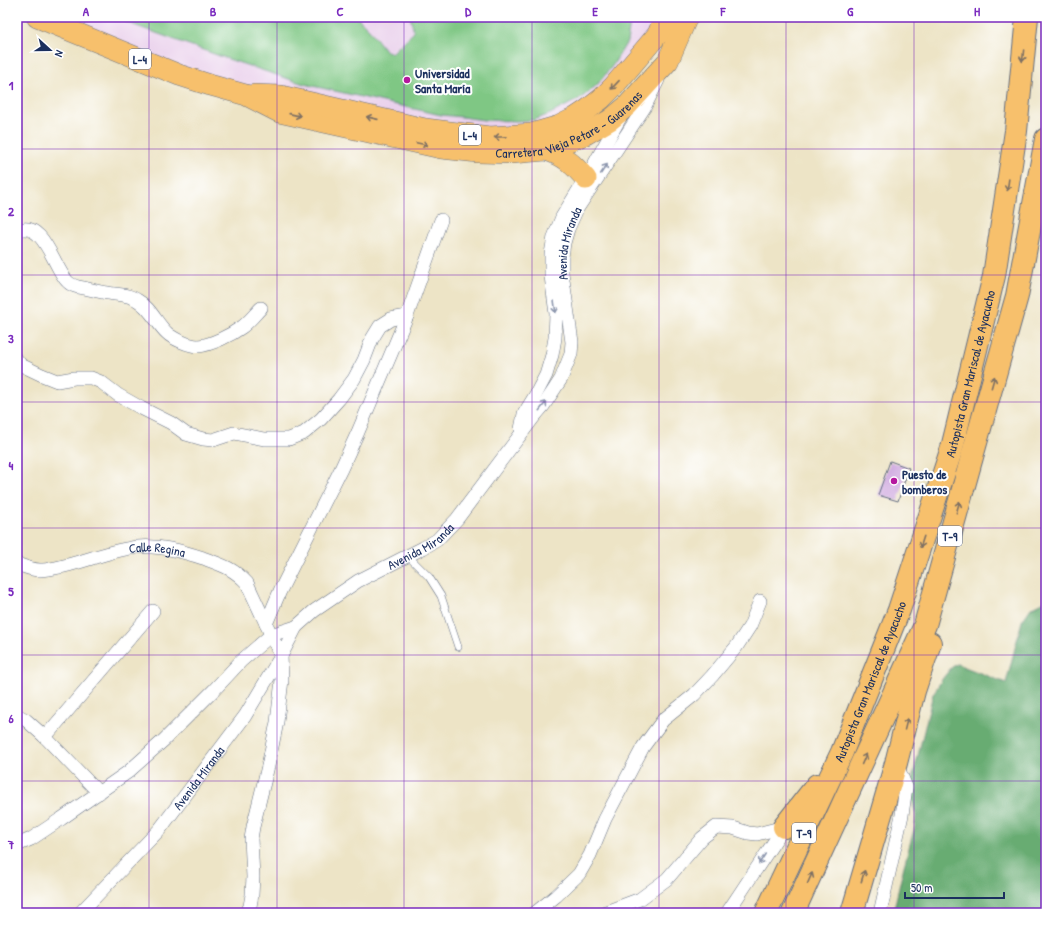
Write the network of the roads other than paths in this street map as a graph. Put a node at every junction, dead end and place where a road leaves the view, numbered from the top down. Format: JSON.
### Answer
{"nodes":[{"id":1,"x":37,"y":17,"type":"edge"},
{"id":2,"x":687,"y":17,"type":"edge"},
{"id":3,"x":1027,"y":17,"type":"edge"},
{"id":4,"x":659,"y":23,"type":"edge"},
{"id":5,"x":668,"y":60,"type":"junction"},
{"id":6,"x":246,"y":95,"type":"junction"},
{"id":7,"x":627,"y":106,"type":"junction"},
{"id":8,"x":1046,"y":139,"type":"edge"},
{"id":9,"x":546,"y":150,"type":"junction"},
{"id":10,"x":586,"y":179,"type":"junction"},
{"id":11,"x":441,"y":220,"type":"dead end"},
{"id":12,"x":17,"y":231,"type":"edge"},
{"id":13,"x":262,"y":308,"type":"dead end"},
{"id":14,"x":407,"y":316,"type":"junction"},
{"id":15,"x":17,"y":360,"type":"edge"},
{"id":16,"x":519,"y":437,"type":"junction"},
{"id":17,"x":949,"y":539,"type":"junction"},
{"id":18,"x":408,"y":556,"type":"junction"},
{"id":19,"x":17,"y":564,"type":"edge"},
{"id":20,"x":760,"y":602,"type":"dead end"},
{"id":21,"x":153,"y":611,"type":"dead end"},
{"id":22,"x":296,"y":627,"type":"junction"},
{"id":23,"x":269,"y":630,"type":"junction"},
{"id":24,"x":458,"y":647,"type":"dead end"},
{"id":25,"x":281,"y":656,"type":"junction"},
{"id":26,"x":17,"y":715,"type":"edge"},
{"id":27,"x":46,"y":737,"type":"junction"},
{"id":28,"x":842,"y":752,"type":"junction"},
{"id":29,"x":896,"y":763,"type":"junction"},
{"id":30,"x":98,"y":793,"type":"junction"},
{"id":31,"x":784,"y":827,"type":"junction"},
{"id":32,"x":17,"y":845,"type":"edge"},
{"id":33,"x":80,"y":913,"type":"edge"},
{"id":34,"x":247,"y":913,"type":"edge"},
{"id":35,"x":535,"y":913,"type":"edge"},
{"id":36,"x":603,"y":913,"type":"edge"},
{"id":37,"x":727,"y":913,"type":"edge"},
{"id":38,"x":766,"y":913,"type":"edge"},
{"id":39,"x":793,"y":913,"type":"edge"},
{"id":40,"x":852,"y":913,"type":"edge"},
{"id":41,"x":880,"y":913,"type":"edge"}],
"edges":[{"from":1,"to":6,"type":"main road","name":"Carretera Vieja Petare - Guarenas","number":"L-4"},
{"from":2,"to":5,"type":"main road","name":"Carretera Vieja Petare - Guarenas","number":"L-4"},
{"from":3,"to":28,"type":"highway","name":"Autopista Gran Mariscal de Ayacucho","number":"T-9","one_way":true},
{"from":4,"to":6,"type":"main road","name":"Carretera Vieja Petare - Guarenas","number":"L-4","one_way":true},
{"from":4,"to":7,"type":"main road"},
{"from":5,"to":7,"type":"main road","name":"Carretera Vieja Petare - Guarenas","number":"L-4"},
{"from":16,"to":5,"type":"street","name":"Avenida Miranda","one_way":true},
{"from":6,"to":9,"type":"main road","name":"Carretera Vieja Petare - Guarenas","number":"L-4","one_way":true},
{"from":7,"to":9,"type":"main road","name":"Carretera Vieja Petare - Guarenas","number":"L-4"},
{"from":7,"to":10,"type":"street","name":"Avenida Miranda"},
{"from":17,"to":8,"type":"highway","name":"Autopista Gran Mariscal de Ayacucho","number":"T-9","one_way":true},
{"from":9,"to":10,"type":"main road"},
{"from":10,"to":16,"type":"street","name":"Avenida Miranda","one_way":true},
{"from":11,"to":14,"type":"street"},
{"from":12,"to":13,"type":"street"},
{"from":14,"to":15,"type":"street"},
{"from":14,"to":23,"type":"street"},
{"from":16,"to":18,"type":"street","name":"Avenida Miranda"},
{"from":29,"to":17,"type":"highway","one_way":true},
{"from":39,"to":17,"type":"highway","name":"Autopista Gran Mariscal de Ayacucho","number":"T-9","one_way":true},
{"from":18,"to":22,"type":"street","name":"Avenida Miranda"},
{"from":18,"to":24,"type":"lane"},
{"from":19,"to":23,"type":"street","name":"Calle Regina"},
{"from":20,"to":35,"type":"street"},
{"from":21,"to":27,"type":"street"},
{"from":22,"to":23,"type":"street","name":"Avenida Miranda"},
{"from":22,"to":25,"type":"street","name":"Avenida Miranda"},
{"from":23,"to":25,"type":"street","name":"Calle Regina"},
{"from":23,"to":30,"type":"street","name":"Avenida Miranda"},
{"from":25,"to":33,"type":"street","name":"Avenida Miranda"},
{"from":25,"to":34,"type":"street"},
{"from":26,"to":27,"type":"street"},
{"from":27,"to":30,"type":"street"},
{"from":28,"to":31,"type":"highway"},
{"from":28,"to":38,"type":"highway","name":"Autopista Gran Mariscal de Ayacucho","number":"T-9"},
{"from":40,"to":29,"type":"highway","one_way":true},
{"from":29,"to":41,"type":"street"},
{"from":30,"to":32,"type":"street","name":"Avenida Miranda"},
{"from":31,"to":36,"type":"street"},
{"from":31,"to":37,"type":"street","one_way":true}]}
